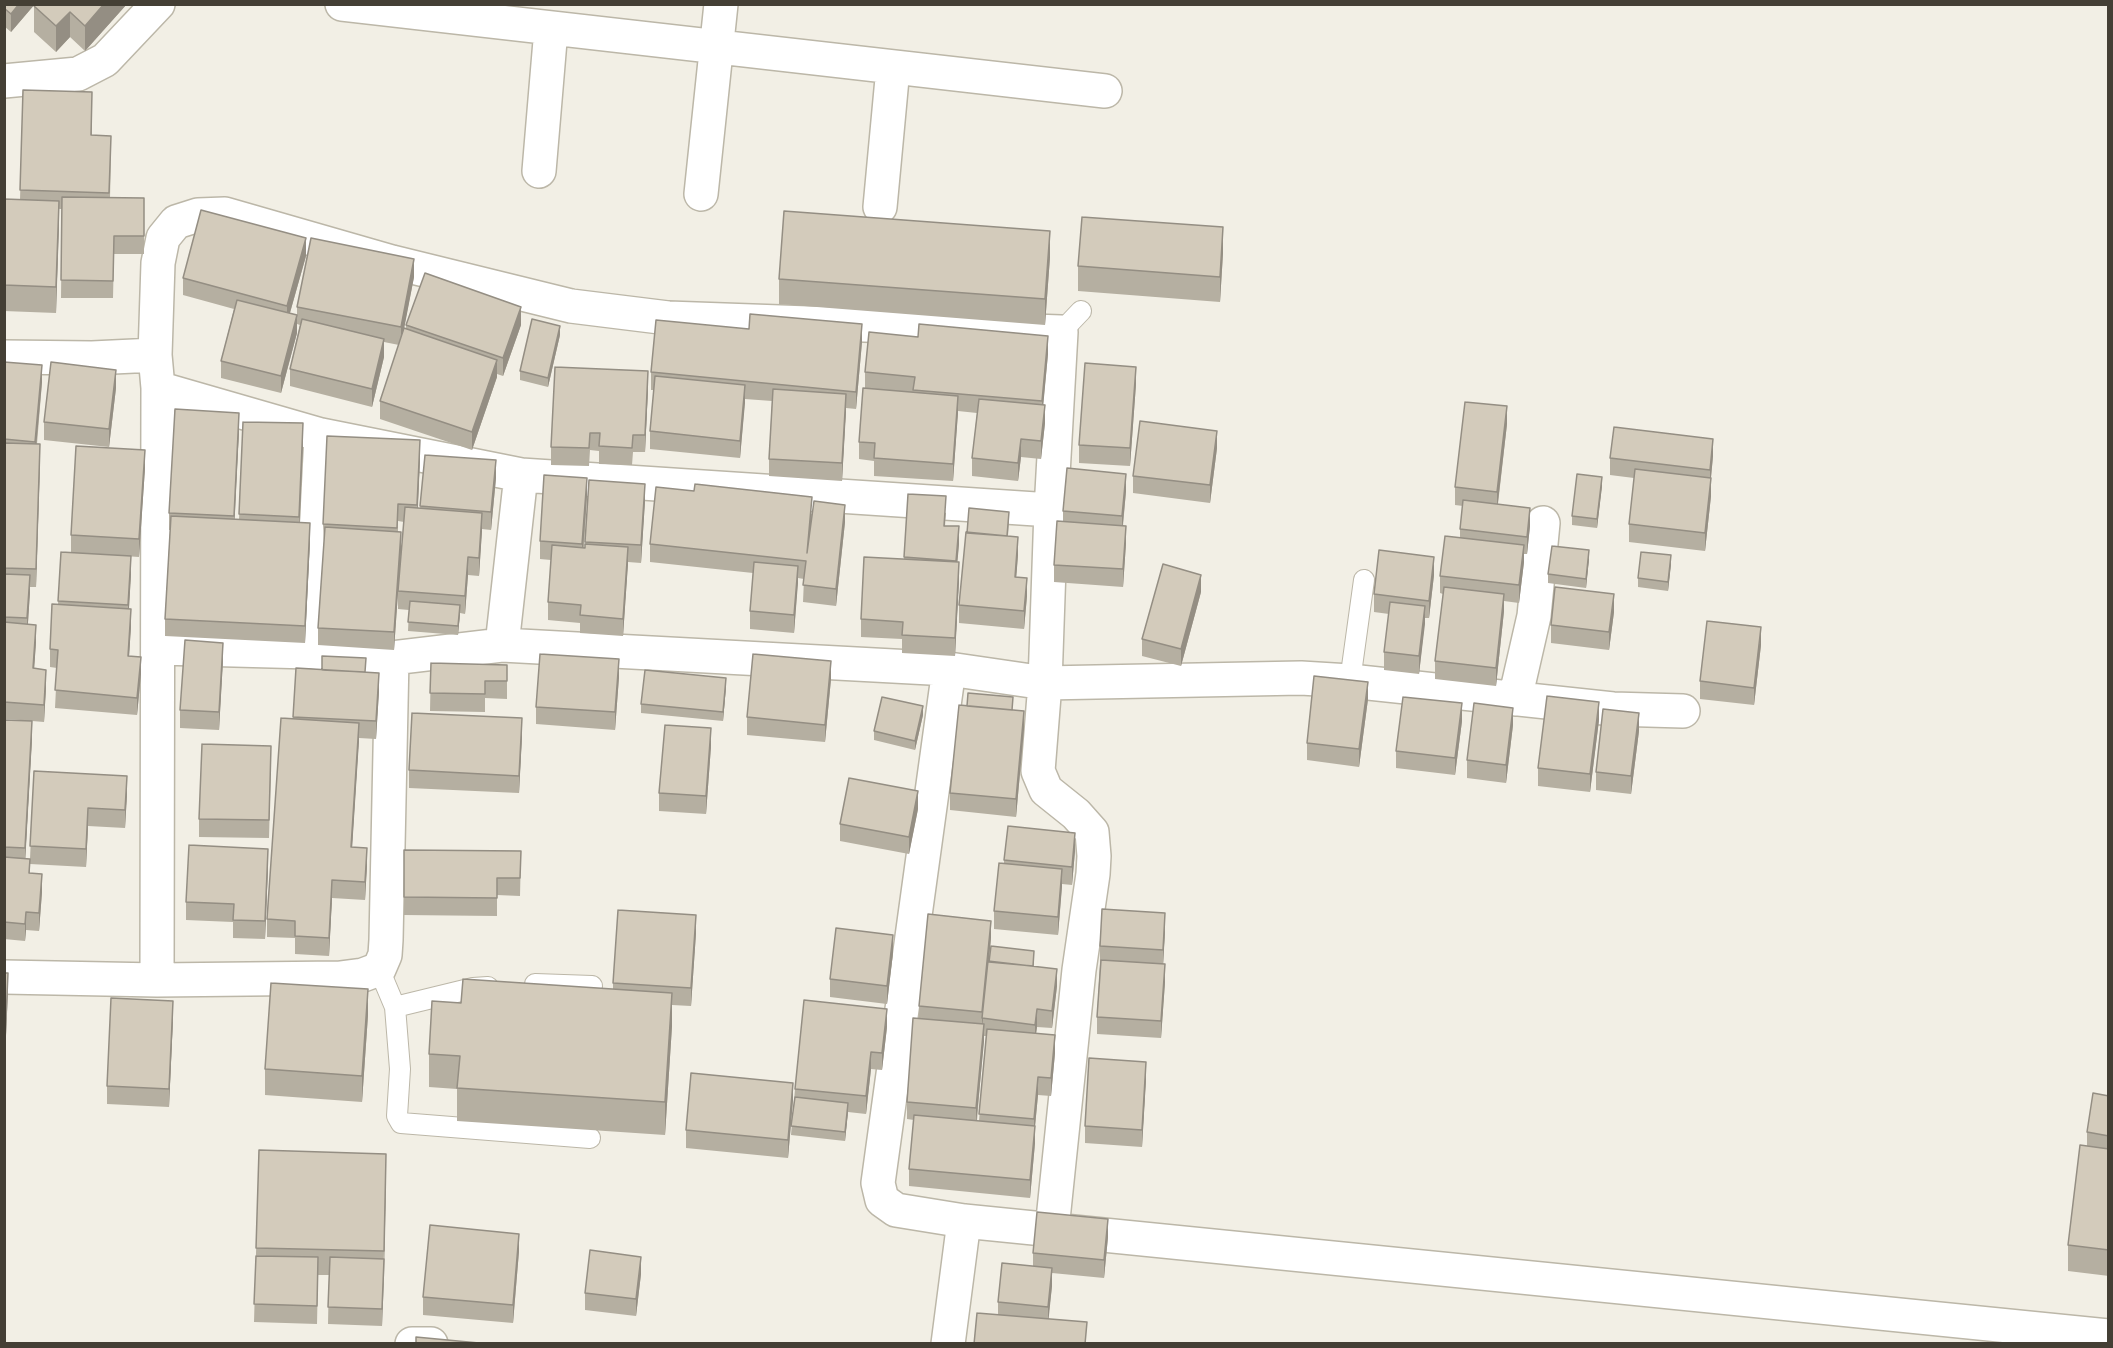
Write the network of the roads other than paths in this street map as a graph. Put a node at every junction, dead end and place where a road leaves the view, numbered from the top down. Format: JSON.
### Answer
{"nodes":[{"id":1,"x":158,"y":4,"type":"edge"},
{"id":2,"x":342,"y":4,"type":"edge"},
{"id":3,"x":721,"y":4,"type":"edge"},
{"id":4,"x":550,"y":29,"type":"junction"},
{"id":5,"x":717,"y":48,"type":"junction"},
{"id":6,"x":893,"y":68,"type":"junction"},
{"id":7,"x":4,"y":81,"type":"edge"},
{"id":8,"x":1105,"y":91,"type":"dead end"},
{"id":9,"x":539,"y":171,"type":"dead end"},
{"id":10,"x":701,"y":194,"type":"dead end"},
{"id":11,"x":880,"y":207,"type":"dead end"},
{"id":12,"x":155,"y":355,"type":"junction"},
{"id":13,"x":4,"y":357,"type":"edge"},
{"id":14,"x":158,"y":387,"type":"junction"},
{"id":15,"x":321,"y":435,"type":"junction"},
{"id":16,"x":521,"y":475,"type":"junction"},
{"id":17,"x":1051,"y":510,"type":"junction"},
{"id":18,"x":1543,"y":523,"type":"dead end"},
{"id":19,"x":1364,"y":580,"type":"dead end"},
{"id":20,"x":502,"y":645,"type":"junction"},
{"id":21,"x":159,"y":648,"type":"junction"},
{"id":22,"x":310,"y":652,"type":"junction"},
{"id":23,"x":392,"y":658,"type":"junction"},
{"id":24,"x":949,"y":669,"type":"junction"},
{"id":25,"x":1350,"y":681,"type":"junction"},
{"id":26,"x":1045,"y":682,"type":"junction"},
{"id":27,"x":1515,"y":699,"type":"junction"},
{"id":28,"x":1683,"y":711,"type":"dead end"},
{"id":29,"x":379,"y":969,"type":"junction"},
{"id":30,"x":4,"y":977,"type":"edge"},
{"id":31,"x":157,"y":980,"type":"junction"},
{"id":32,"x":592,"y":986,"type":"edge"},
{"id":33,"x":394,"y":1007,"type":"junction"},
{"id":34,"x":590,"y":1138,"type":"dead end"},
{"id":35,"x":964,"y":1221,"type":"junction"},
{"id":36,"x":1052,"y":1229,"type":"junction"},
{"id":37,"x":2109,"y":1336,"type":"edge"},
{"id":38,"x":412,"y":1344,"type":"edge"},
{"id":39,"x":431,"y":1344,"type":"edge"},
{"id":40,"x":948,"y":1344,"type":"edge"}],
"edges":[{"from":1,"to":7,"type":"street"},
{"from":2,"to":4,"type":"street"},
{"from":3,"to":5,"type":"street"},
{"from":4,"to":5,"type":"street"},
{"from":4,"to":9,"type":"street"},
{"from":5,"to":6,"type":"street"},
{"from":5,"to":10,"type":"street"},
{"from":6,"to":8,"type":"street"},
{"from":6,"to":11,"type":"street"},
{"from":12,"to":13,"type":"street"},
{"from":12,"to":14,"type":"street"},
{"from":12,"to":17,"type":"street"},
{"from":14,"to":15,"type":"street"},
{"from":14,"to":21,"type":"street"},
{"from":15,"to":16,"type":"street"},
{"from":15,"to":22,"type":"street"},
{"from":16,"to":17,"type":"street"},
{"from":16,"to":20,"type":"street"},
{"from":17,"to":26,"type":"street"},
{"from":18,"to":27,"type":"street"},
{"from":19,"to":25,"type":"lane"},
{"from":20,"to":23,"type":"street"},
{"from":20,"to":24,"type":"street"},
{"from":21,"to":22,"type":"street"},
{"from":21,"to":31,"type":"street"},
{"from":22,"to":23,"type":"street"},
{"from":23,"to":29,"type":"street"},
{"from":24,"to":26,"type":"street"},
{"from":24,"to":35,"type":"street"},
{"from":25,"to":26,"type":"street"},
{"from":25,"to":27,"type":"street"},
{"from":26,"to":36,"type":"street"},
{"from":27,"to":28,"type":"street"},
{"from":29,"to":31,"type":"street"},
{"from":29,"to":33,"type":"lane"},
{"from":30,"to":31,"type":"street"},
{"from":32,"to":33,"type":"lane"},
{"from":33,"to":34,"type":"lane"},
{"from":35,"to":36,"type":"street"},
{"from":35,"to":40,"type":"street"},
{"from":36,"to":37,"type":"street"},
{"from":38,"to":39,"type":"street"}]}
